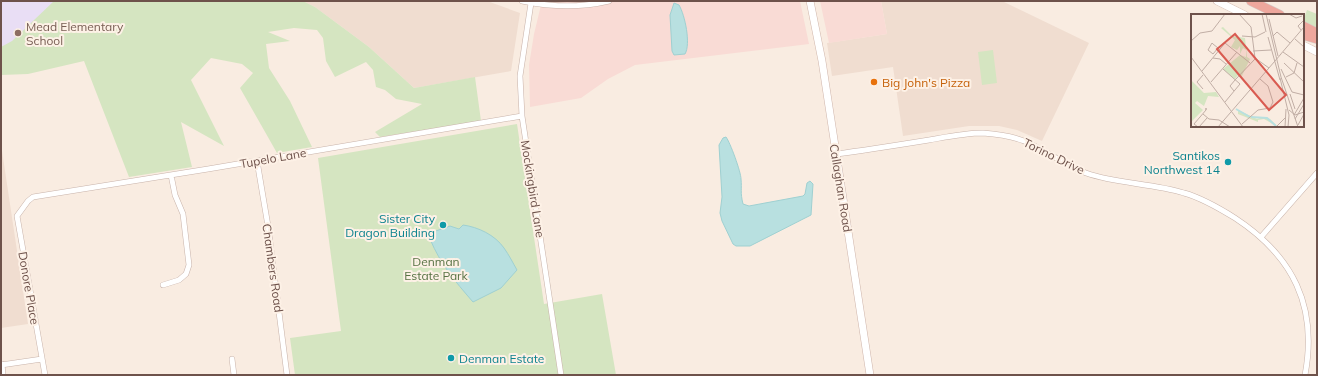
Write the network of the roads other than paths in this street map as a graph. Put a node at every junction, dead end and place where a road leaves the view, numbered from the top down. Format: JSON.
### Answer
{"nodes":[{"id":1,"x":522,"y":1,"type":"edge"},
{"id":2,"x":609,"y":1,"type":"edge"},
{"id":3,"x":810,"y":1,"type":"edge"},
{"id":4,"x":1217,"y":1,"type":"edge"},
{"id":5,"x":1251,"y":1,"type":"edge"},
{"id":6,"x":531,"y":3,"type":"junction"},
{"id":7,"x":1243,"y":14,"type":"edge"},
{"id":8,"x":1278,"y":14,"type":"edge"},
{"id":9,"x":1304,"y":26,"type":"edge"},
{"id":10,"x":1317,"y":33,"type":"edge"},
{"id":11,"x":1304,"y":35,"type":"edge"},
{"id":12,"x":1317,"y":39,"type":"edge"},
{"id":13,"x":1304,"y":46,"type":"edge"},
{"id":14,"x":1317,"y":52,"type":"edge"},
{"id":15,"x":522,"y":116,"type":"junction"},
{"id":16,"x":836,"y":154,"type":"junction"},
{"id":17,"x":256,"y":161,"type":"junction"},
{"id":18,"x":1317,"y":173,"type":"edge"},
{"id":19,"x":171,"y":175,"type":"junction"},
{"id":20,"x":26,"y":203,"type":"joint"},
{"id":21,"x":1260,"y":237,"type":"junction"},
{"id":22,"x":163,"y":285,"type":"dead end"},
{"id":23,"x":42,"y":359,"type":"junction"},
{"id":24,"x":232,"y":360,"type":"dead end"},
{"id":25,"x":1,"y":364,"type":"edge"},
{"id":26,"x":3,"y":375,"type":"edge"},
{"id":27,"x":45,"y":375,"type":"edge"},
{"id":28,"x":234,"y":375,"type":"edge"},
{"id":29,"x":287,"y":375,"type":"edge"},
{"id":30,"x":561,"y":375,"type":"edge"},
{"id":31,"x":870,"y":375,"type":"edge"},
{"id":32,"x":1305,"y":375,"type":"edge"}],
"edges":[{"from":1,"to":6,"type":"street"},
{"from":2,"to":6,"type":"street"},
{"from":3,"to":16,"type":"main road","name":"Callaghan Road"},
{"from":4,"to":7,"type":"main road"},
{"from":5,"to":8,"type":"highway"},
{"from":6,"to":15,"type":"street","name":"Mockingbird Lane"},
{"from":9,"to":10,"type":"highway"},
{"from":11,"to":12,"type":"highway"},
{"from":13,"to":14,"type":"main road"},
{"from":15,"to":17,"type":"street","name":"Tupelo Lane"},
{"from":15,"to":30,"type":"street","name":"Mockingbird Lane"},
{"from":16,"to":21,"type":"street","name":"Torino Drive"},
{"from":16,"to":31,"type":"main road","name":"Callaghan Road"},
{"from":17,"to":19,"type":"street","name":"Tupelo Lane"},
{"from":17,"to":29,"type":"street","name":"Chambers Road"},
{"from":18,"to":21,"type":"street"},
{"from":19,"to":20,"type":"street","name":"Tupelo Lane"},
{"from":19,"to":22,"type":"street"},
{"from":20,"to":23,"type":"street","name":"Donore Place"},
{"from":21,"to":32,"type":"street","name":"Torino Drive"},
{"from":23,"to":25,"type":"street"},
{"from":23,"to":27,"type":"street","name":"Donore Place"},
{"from":24,"to":28,"type":"street"},
{"from":25,"to":26,"type":"street"}]}
